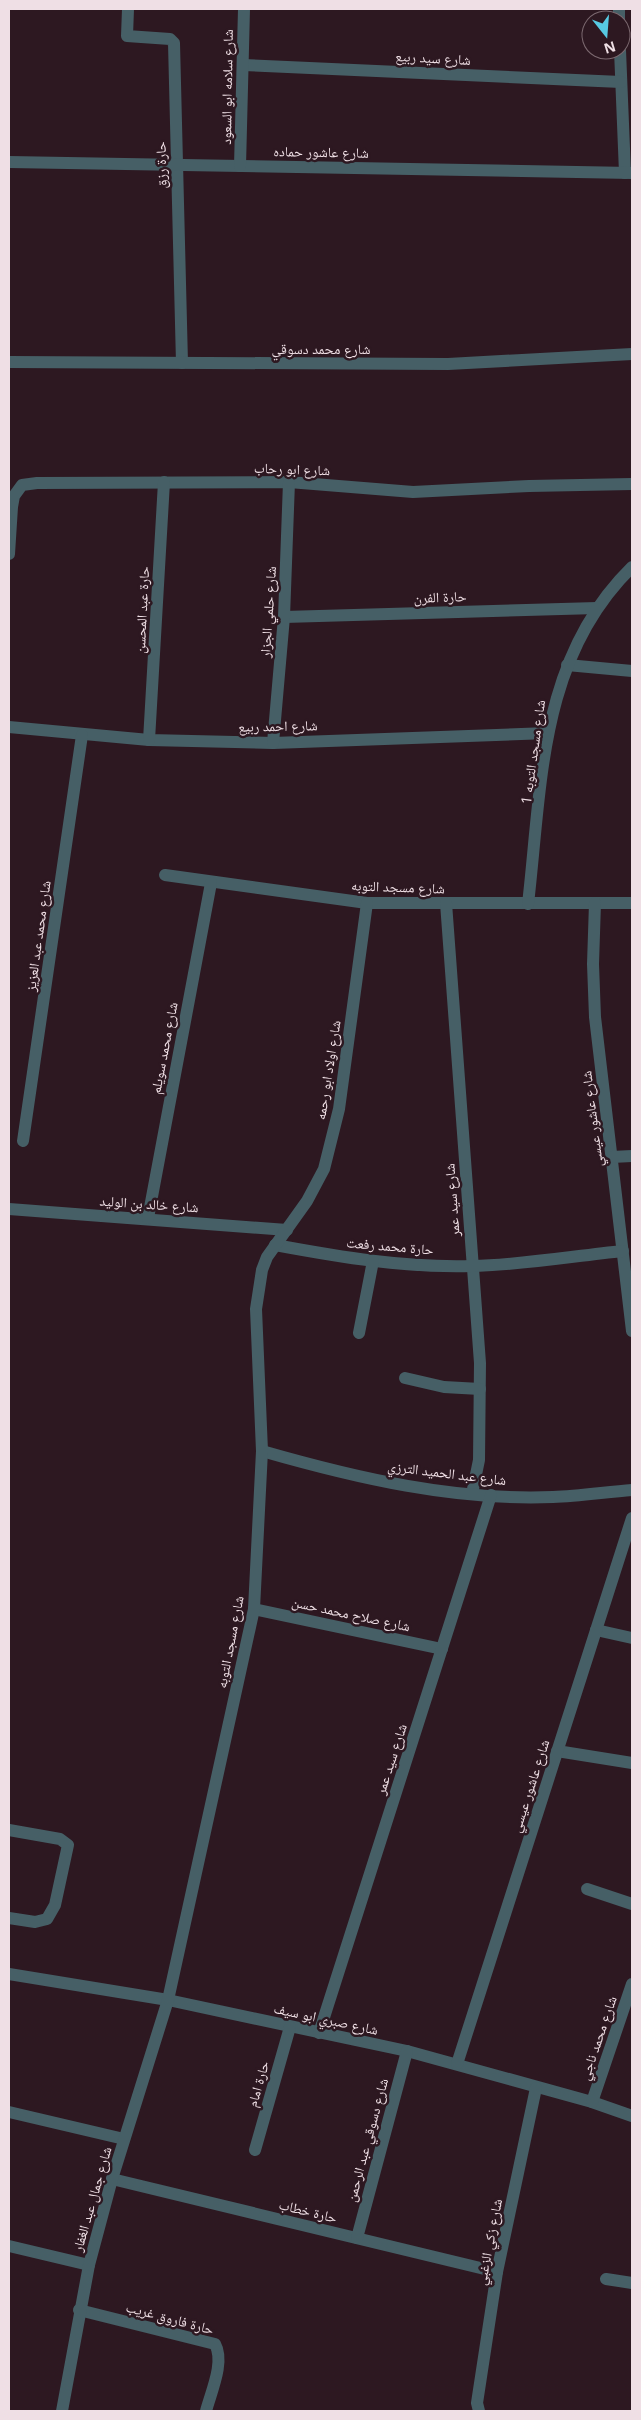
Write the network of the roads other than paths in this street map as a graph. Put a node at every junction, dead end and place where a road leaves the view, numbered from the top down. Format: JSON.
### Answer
{"nodes":[{"id":1,"x":128,"y":9,"type":"edge"},
{"id":2,"x":244,"y":9,"type":"edge"},
{"id":3,"x":623,"y":60,"type":"edge"},
{"id":4,"x":243,"y":65,"type":"junction"},
{"id":5,"x":621,"y":82,"type":"junction"},
{"id":6,"x":9,"y":162,"type":"edge"},
{"id":7,"x":176,"y":165,"type":"junction"},
{"id":8,"x":240,"y":166,"type":"junction"},
{"id":9,"x":629,"y":173,"type":"edge"},
{"id":10,"x":632,"y":354,"type":"edge"},
{"id":11,"x":9,"y":362,"type":"edge"},
{"id":12,"x":182,"y":363,"type":"junction"},
{"id":13,"x":164,"y":482,"type":"junction"},
{"id":14,"x":289,"y":482,"type":"junction"},
{"id":15,"x":632,"y":484,"type":"edge"},
{"id":16,"x":9,"y":554,"type":"edge"},
{"id":17,"x":632,"y":567,"type":"edge"},
{"id":18,"x":598,"y":608,"type":"junction"},
{"id":19,"x":284,"y":617,"type":"junction"},
{"id":20,"x":567,"y":665,"type":"junction"},
{"id":21,"x":632,"y":671,"type":"edge"},
{"id":22,"x":9,"y":727,"type":"edge"},
{"id":23,"x":548,"y":733,"type":"junction"},
{"id":24,"x":82,"y":735,"type":"junction"},
{"id":25,"x":149,"y":740,"type":"junction"},
{"id":26,"x":273,"y":743,"type":"junction"},
{"id":27,"x":165,"y":875,"type":"dead end"},
{"id":28,"x":210,"y":883,"type":"junction"},
{"id":29,"x":367,"y":903,"type":"junction"},
{"id":30,"x":446,"y":903,"type":"junction"},
{"id":31,"x":595,"y":903,"type":"junction"},
{"id":32,"x":632,"y":903,"type":"edge"},
{"id":33,"x":528,"y":904,"type":"junction"},
{"id":34,"x":23,"y":1141,"type":"dead end"},
{"id":35,"x":632,"y":1156,"type":"edge"},
{"id":36,"x":612,"y":1157,"type":"junction"},
{"id":37,"x":9,"y":1209,"type":"edge"},
{"id":38,"x":148,"y":1218,"type":"junction"},
{"id":39,"x":287,"y":1230,"type":"junction"},
{"id":40,"x":275,"y":1245,"type":"junction"},
{"id":41,"x":623,"y":1251,"type":"junction"},
{"id":42,"x":373,"y":1261,"type":"junction"},
{"id":43,"x":472,"y":1266,"type":"junction"},
{"id":44,"x":632,"y":1321,"type":"edge"},
{"id":45,"x":632,"y":1331,"type":"edge"},
{"id":46,"x":359,"y":1332,"type":"dead end"},
{"id":47,"x":405,"y":1378,"type":"dead end"},
{"id":48,"x":480,"y":1389,"type":"junction"},
{"id":49,"x":262,"y":1451,"type":"junction"},
{"id":50,"x":632,"y":1490,"type":"edge"},
{"id":51,"x":472,"y":1494,"type":"junction"},
{"id":52,"x":491,"y":1495,"type":"junction"},
{"id":53,"x":632,"y":1518,"type":"edge"},
{"id":54,"x":254,"y":1609,"type":"junction"},
{"id":55,"x":596,"y":1630,"type":"junction"},
{"id":56,"x":632,"y":1638,"type":"edge"},
{"id":57,"x":442,"y":1649,"type":"junction"},
{"id":58,"x":557,"y":1751,"type":"junction"},
{"id":59,"x":632,"y":1763,"type":"edge"},
{"id":60,"x":9,"y":1830,"type":"edge"},
{"id":61,"x":587,"y":1889,"type":"dead end"},
{"id":62,"x":632,"y":1904,"type":"edge"},
{"id":63,"x":9,"y":1918,"type":"edge"},
{"id":64,"x":9,"y":1974,"type":"edge"},
{"id":65,"x":632,"y":1984,"type":"edge"},
{"id":66,"x":168,"y":2000,"type":"junction"},
{"id":67,"x":290,"y":2027,"type":"junction"},
{"id":68,"x":319,"y":2033,"type":"junction"},
{"id":69,"x":406,"y":2051,"type":"junction"},
{"id":70,"x":457,"y":2064,"type":"junction"},
{"id":71,"x":536,"y":2088,"type":"junction"},
{"id":72,"x":592,"y":2102,"type":"junction"},
{"id":73,"x":9,"y":2112,"type":"edge"},
{"id":74,"x":632,"y":2116,"type":"edge"},
{"id":75,"x":124,"y":2139,"type":"junction"},
{"id":76,"x":255,"y":2150,"type":"dead end"},
{"id":77,"x":112,"y":2178,"type":"junction"},
{"id":78,"x":357,"y":2238,"type":"junction"},
{"id":79,"x":9,"y":2246,"type":"edge"},
{"id":80,"x":89,"y":2265,"type":"junction"},
{"id":81,"x":497,"y":2272,"type":"junction"},
{"id":82,"x":606,"y":2279,"type":"dead end"},
{"id":83,"x":632,"y":2283,"type":"edge"},
{"id":84,"x":79,"y":2310,"type":"junction"},
{"id":85,"x":478,"y":2407,"type":"edge"},
{"id":86,"x":62,"y":2411,"type":"edge"},
{"id":87,"x":206,"y":2411,"type":"edge"}],
"edges":[{"from":1,"to":7,"type":"street","name":"حارة رزق"},
{"from":2,"to":4,"type":"street","name":"شارع سلامه ابو السعود"},
{"from":3,"to":5,"type":"street"},
{"from":4,"to":5,"type":"street","name":"شارع سيد ربيع"},
{"from":4,"to":8,"type":"street","name":"شارع سلامه ابو السعود"},
{"from":5,"to":9,"type":"street"},
{"from":6,"to":7,"type":"street","name":"شارع عاشور حماده"},
{"from":7,"to":8,"type":"street","name":"شارع عاشور حماده"},
{"from":7,"to":12,"type":"street","name":"حارة رزق"},
{"from":8,"to":9,"type":"street","name":"شارع عاشور حماده"},
{"from":10,"to":12,"type":"street","name":"شارع محمد دسوقي"},
{"from":11,"to":12,"type":"street","name":"شارع محمد دسوقي"},
{"from":13,"to":14,"type":"street","name":"شارع ابو رحاب"},
{"from":13,"to":16,"type":"street","name":"شارع ابو رحاب"},
{"from":13,"to":25,"type":"street","name":"حارة عبد المحسن"},
{"from":14,"to":15,"type":"street","name":"شارع ابو رحاب"},
{"from":14,"to":19,"type":"street","name":"شارع حلمي الجزار"},
{"from":17,"to":18,"type":"street","name":"شارع مسجد التوبه 1"},
{"from":18,"to":19,"type":"street","name":"حارة الفرن"},
{"from":18,"to":20,"type":"street","name":"شارع مسجد التوبه 1"},
{"from":19,"to":26,"type":"street","name":"شارع حلمي الجزار"},
{"from":20,"to":21,"type":"street"},
{"from":20,"to":23,"type":"street","name":"شارع مسجد التوبه 1"},
{"from":22,"to":24,"type":"street","name":"شارع احمد ربيع"},
{"from":23,"to":26,"type":"street","name":"شارع احمد ربيع"},
{"from":23,"to":33,"type":"street","name":"شارع مسجد التوبه 1"},
{"from":24,"to":25,"type":"street","name":"شارع احمد ربيع"},
{"from":24,"to":34,"type":"street","name":"شارع محمد عبد العزيز"},
{"from":25,"to":26,"type":"street","name":"شارع احمد ربيع"},
{"from":27,"to":28,"type":"street","name":"شارع مسجد التوبه"},
{"from":28,"to":29,"type":"street","name":"شارع مسجد التوبه"},
{"from":28,"to":38,"type":"street","name":"شارع محمد سويلم"},
{"from":29,"to":30,"type":"street","name":"شارع مسجد التوبه"},
{"from":29,"to":39,"type":"street","name":"شارع اولاد ابو رحمه"},
{"from":30,"to":33,"type":"street","name":"شارع مسجد التوبه"},
{"from":30,"to":43,"type":"street","name":"شارع سيد عمر"},
{"from":31,"to":32,"type":"street","name":"شارع مسجد التوبه"},
{"from":31,"to":33,"type":"street","name":"شارع مسجد التوبه"},
{"from":31,"to":36,"type":"street","name":"شارع عاشور عيسي"},
{"from":35,"to":36,"type":"street"},
{"from":36,"to":41,"type":"street","name":"شارع عاشور عيسي"},
{"from":37,"to":38,"type":"street","name":"شارع خالد بن الوليد"},
{"from":38,"to":39,"type":"street","name":"شارع خالد بن الوليد"},
{"from":39,"to":40,"type":"street","name":"شارع مسجد التوبه"},
{"from":40,"to":42,"type":"street","name":"حارة محمد رفعت"},
{"from":40,"to":49,"type":"street","name":"شارع مسجد التوبه"},
{"from":41,"to":43,"type":"street","name":"حارة محمد رفعت"},
{"from":41,"to":44,"type":"street","name":"شارع عاشور عيسي"},
{"from":42,"to":43,"type":"street","name":"حارة محمد رفعت"},
{"from":42,"to":46,"type":"street"},
{"from":43,"to":48,"type":"street","name":"شارع سيد عمر"},
{"from":44,"to":45,"type":"street","name":"شارع عاشور عيسي"},
{"from":47,"to":48,"type":"street"},
{"from":48,"to":51,"type":"street","name":"شارع سيد عمر"},
{"from":49,"to":51,"type":"street","name":"شارع عبد الحميد الترزي"},
{"from":49,"to":54,"type":"street","name":"شارع مسجد التوبه"},
{"from":50,"to":52,"type":"street","name":"شارع عبد الحميد الترزي"},
{"from":51,"to":52,"type":"street","name":"شارع عبد الحميد الترزي"},
{"from":52,"to":57,"type":"street","name":"شارع سيد عمر"},
{"from":53,"to":55,"type":"street","name":"شارع عاشور عيسي"},
{"from":54,"to":57,"type":"street","name":"شارع صلاح محمد حسن"},
{"from":54,"to":66,"type":"street","name":"شارع مسجد التوبه"},
{"from":55,"to":56,"type":"street"},
{"from":55,"to":58,"type":"street","name":"شارع عاشور عيسي"},
{"from":57,"to":68,"type":"street","name":"شارع سيد عمر"},
{"from":58,"to":59,"type":"street"},
{"from":58,"to":70,"type":"street","name":"شارع عاشور عيسي"},
{"from":60,"to":63,"type":"street"},
{"from":61,"to":62,"type":"street"},
{"from":64,"to":66,"type":"street","name":"شارع صبري ابو سيف"},
{"from":65,"to":72,"type":"street","name":"شارع محمد ناجي"},
{"from":66,"to":67,"type":"street","name":"شارع صبري ابو سيف"},
{"from":66,"to":75,"type":"street","name":"شارع جمال عبد الغفار"},
{"from":67,"to":68,"type":"street","name":"شارع صبري ابو سيف"},
{"from":67,"to":76,"type":"street","name":"حارة امام"},
{"from":68,"to":69,"type":"street","name":"شارع صبري ابو سيف"},
{"from":69,"to":70,"type":"street","name":"شارع صبري ابو سيف"},
{"from":69,"to":78,"type":"street","name":"شارع دسوقي عبد الرحمن"},
{"from":70,"to":71,"type":"street","name":"شارع صبري ابو سيف"},
{"from":71,"to":72,"type":"street","name":"شارع صبري ابو سيف"},
{"from":71,"to":81,"type":"street","name":"شارع زكي الزغبي"},
{"from":72,"to":74,"type":"street","name":"شارع صبري ابو سيف"},
{"from":73,"to":75,"type":"street"},
{"from":75,"to":77,"type":"street","name":"شارع جمال عبد الغفار"},
{"from":77,"to":78,"type":"street","name":"حارة خطاب"},
{"from":77,"to":80,"type":"street","name":"شارع جمال عبد الغفار"},
{"from":78,"to":81,"type":"street","name":"حارة خطاب"},
{"from":79,"to":80,"type":"street"},
{"from":80,"to":84,"type":"street","name":"شارع جمال عبد الغفار"},
{"from":81,"to":85,"type":"street","name":"شارع زكي الزغبي"},
{"from":82,"to":83,"type":"street"},
{"from":84,"to":86,"type":"street","name":"شارع جمال عبد الغفار"},
{"from":84,"to":87,"type":"street","name":"حارة فاروق غريب"}]}
